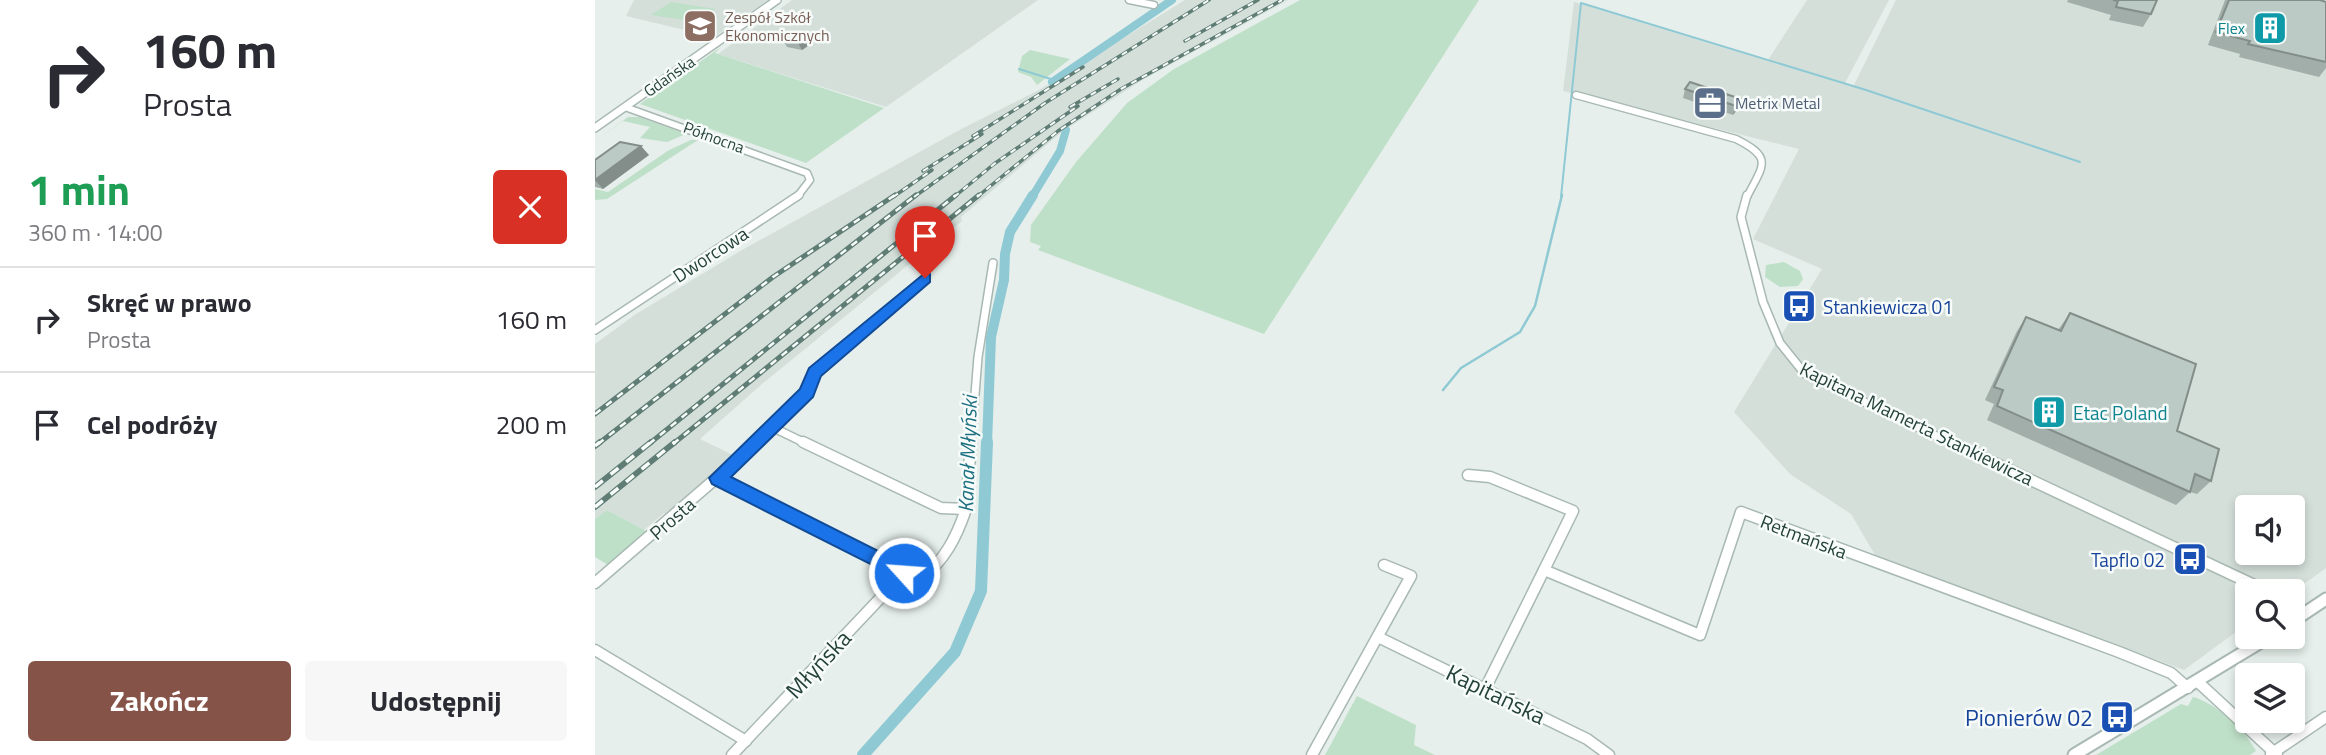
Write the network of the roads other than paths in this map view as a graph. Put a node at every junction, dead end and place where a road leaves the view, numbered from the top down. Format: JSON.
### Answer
{"nodes":[{"id":1,"x":777,"y":0,"type":"edge"},
{"id":2,"x":1129,"y":0,"type":"edge"},
{"id":3,"x":1154,"y":5,"type":"dead end"},
{"id":4,"x":1576,"y":95,"type":"dead end"},
{"id":5,"x":625,"y":107,"type":"junction"},
{"id":6,"x":595,"y":128,"type":"edge"},
{"id":7,"x":803,"y":170,"type":"joint"},
{"id":8,"x":993,"y":262,"type":"dead end"},
{"id":9,"x":925,"y":278,"type":"dead end"},
{"id":10,"x":595,"y":330,"type":"edge"},
{"id":11,"x":774,"y":428,"type":"junction"},
{"id":12,"x":1468,"y":475,"type":"dead end"},
{"id":13,"x":718,"y":478,"type":"junction"},
{"id":14,"x":966,"y":509,"type":"junction"},
{"id":15,"x":1384,"y":565,"type":"dead end"},
{"id":16,"x":1544,"y":570,"type":"junction"},
{"id":17,"x":904,"y":573,"type":"junction"},
{"id":18,"x":2242,"y":579,"type":"edge"},
{"id":19,"x":595,"y":583,"type":"edge"},
{"id":20,"x":2326,"y":600,"type":"edge"},
{"id":21,"x":2305,"y":611,"type":"edge"},
{"id":22,"x":1380,"y":638,"type":"junction"},
{"id":23,"x":2250,"y":649,"type":"edge"},
{"id":24,"x":595,"y":650,"type":"edge"},
{"id":25,"x":2193,"y":685,"type":"junction"},
{"id":26,"x":1485,"y":689,"type":"junction"},
{"id":27,"x":2326,"y":716,"type":"edge"},
{"id":28,"x":745,"y":741,"type":"junction"},
{"id":29,"x":2273,"y":754,"type":"edge"},
{"id":30,"x":732,"y":755,"type":"edge"},
{"id":31,"x":1312,"y":755,"type":"edge"},
{"id":32,"x":1609,"y":755,"type":"edge"},
{"id":33,"x":2074,"y":755,"type":"edge"}],
"edges":[{"from":1,"to":5,"type":"street","name":"Gdańska"},
{"from":2,"to":3,"type":"street"},
{"from":4,"to":18,"type":"street","name":"Kapitana Mamerta Stankiewicza"},
{"from":5,"to":6,"type":"street","name":"Gdańska"},
{"from":5,"to":7,"type":"street","name":"Północna"},
{"from":7,"to":10,"type":"street","name":"Dworcowa"},
{"from":8,"to":14,"type":"street"},
{"from":9,"to":11,"type":"street","name":"Prosta"},
{"from":11,"to":13,"type":"street","name":"Prosta"},
{"from":11,"to":14,"type":"street"},
{"from":12,"to":16,"type":"street"},
{"from":13,"to":17,"type":"street"},
{"from":13,"to":19,"type":"street","name":"Prosta"},
{"from":14,"to":17,"type":"street"},
{"from":15,"to":22,"type":"street"},
{"from":16,"to":25,"type":"street","name":"Retmańska"},
{"from":16,"to":26,"type":"street"},
{"from":17,"to":28,"type":"street","name":"Młyńska"},
{"from":20,"to":21,"type":"street"},
{"from":22,"to":26,"type":"street","name":"Kapitańska"},
{"from":22,"to":31,"type":"street"},
{"from":23,"to":25,"type":"street"},
{"from":24,"to":28,"type":"street"},
{"from":25,"to":29,"type":"street"},
{"from":25,"to":33,"type":"street"},
{"from":26,"to":32,"type":"street","name":"Kapitańska"},
{"from":27,"to":29,"type":"street"},
{"from":28,"to":30,"type":"street","name":"Młyńska"}]}
